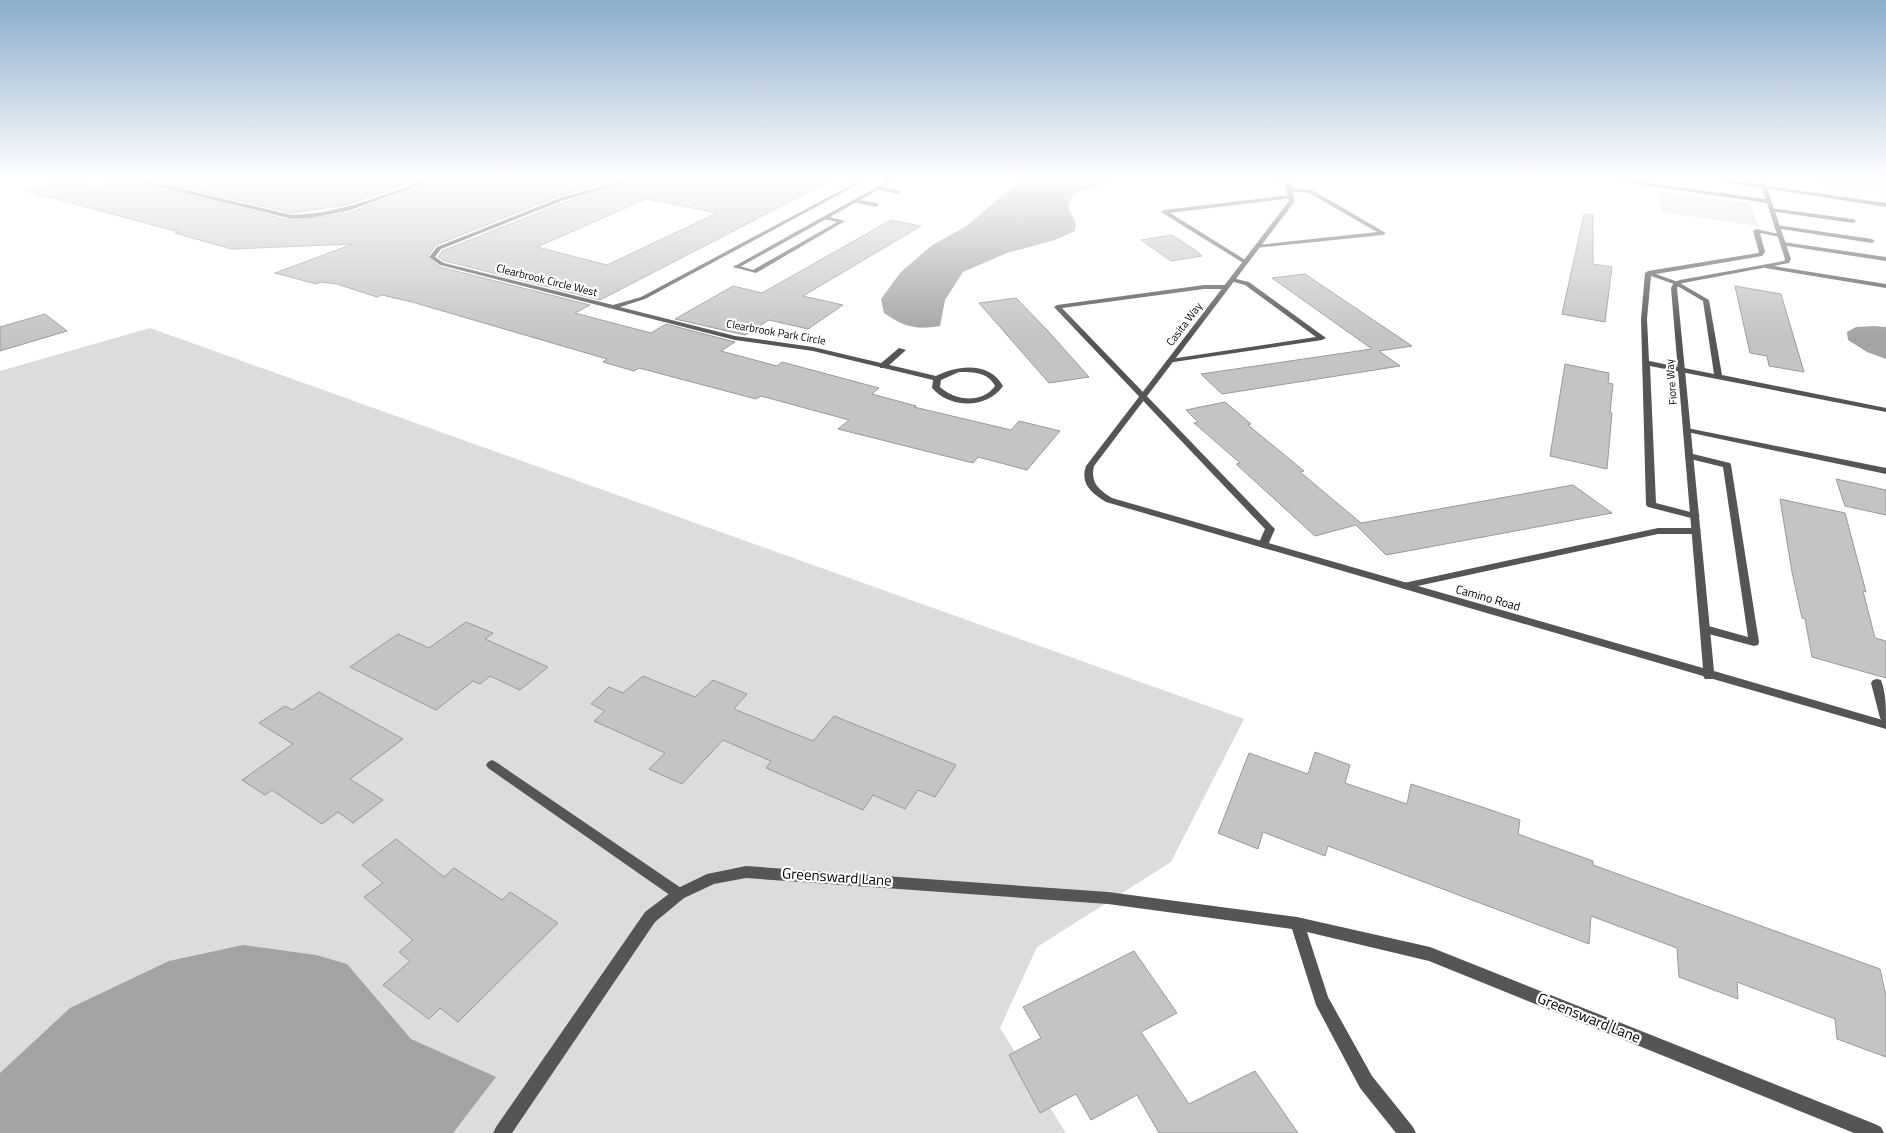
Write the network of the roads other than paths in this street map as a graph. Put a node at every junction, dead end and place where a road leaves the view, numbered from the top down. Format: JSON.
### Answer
{"nodes":[{"id":1,"x":481,"y":231,"type":"edge"},
{"id":2,"x":769,"y":231,"type":"edge"},
{"id":3,"x":802,"y":231,"type":"edge"},
{"id":4,"x":825,"y":231,"type":"edge"},
{"id":5,"x":1195,"y":231,"type":"edge"},
{"id":6,"x":1269,"y":231,"type":"edge"},
{"id":7,"x":1379,"y":231,"type":"edge"},
{"id":8,"x":1778,"y":231,"type":"junction"},
{"id":9,"x":1872,"y":240,"type":"dead end"},
{"id":10,"x":1783,"y":244,"type":"junction"},
{"id":11,"x":1257,"y":247,"type":"junction"},
{"id":12,"x":1886,"y":259,"type":"edge"},
{"id":13,"x":1245,"y":262,"type":"junction"},
{"id":14,"x":1767,"y":267,"type":"junction"},
{"id":15,"x":1648,"y":273,"type":"junction"},
{"id":16,"x":1230,"y":283,"type":"junction"},
{"id":17,"x":1676,"y":283,"type":"junction"},
{"id":18,"x":1886,"y":286,"type":"edge"},
{"id":19,"x":612,"y":307,"type":"junction"},
{"id":20,"x":902,"y":350,"type":"dead end"},
{"id":21,"x":1170,"y":361,"type":"junction"},
{"id":22,"x":1646,"y":363,"type":"junction"},
{"id":23,"x":883,"y":366,"type":"junction"},
{"id":24,"x":1681,"y":370,"type":"junction"},
{"id":25,"x":1718,"y":377,"type":"junction"},
{"id":26,"x":937,"y":379,"type":"junction"},
{"id":27,"x":1143,"y":396,"type":"junction"},
{"id":28,"x":1886,"y":410,"type":"edge"},
{"id":29,"x":1687,"y":430,"type":"junction"},
{"id":30,"x":1689,"y":456,"type":"junction"},
{"id":31,"x":1886,"y":471,"type":"edge"},
{"id":32,"x":1088,"y":483,"type":"joint"},
{"id":33,"x":1695,"y":516,"type":"junction"},
{"id":34,"x":1696,"y":531,"type":"junction"},
{"id":35,"x":1263,"y":545,"type":"junction"},
{"id":36,"x":1404,"y":586,"type":"junction"},
{"id":37,"x":1705,"y":629,"type":"junction"},
{"id":38,"x":1710,"y":676,"type":"junction"},
{"id":39,"x":1877,"y":683,"type":"dead end"},
{"id":40,"x":1886,"y":718,"type":"edge"},
{"id":41,"x":1886,"y":725,"type":"edge"},
{"id":42,"x":492,"y":765,"type":"dead end"},
{"id":43,"x":679,"y":894,"type":"junction"},
{"id":44,"x":1297,"y":923,"type":"junction"},
{"id":45,"x":502,"y":1133,"type":"edge"},
{"id":46,"x":1406,"y":1133,"type":"edge"},
{"id":47,"x":1875,"y":1133,"type":"edge"}],
"edges":[{"from":1,"to":19,"type":"street","name":"Clearbrook Circle West"},
{"from":2,"to":19,"type":"street"},
{"from":3,"to":4,"type":"street"},
{"from":5,"to":13,"type":"street"},
{"from":6,"to":11,"type":"street","name":"Casita Way"},
{"from":7,"to":11,"type":"street"},
{"from":8,"to":9,"type":"street"},
{"from":8,"to":10,"type":"street"},
{"from":8,"to":15,"type":"street"},
{"from":10,"to":12,"type":"street"},
{"from":10,"to":14,"type":"street"},
{"from":11,"to":13,"type":"street","name":"Casita Way"},
{"from":13,"to":16,"type":"street","name":"Casita Way"},
{"from":14,"to":17,"type":"street"},
{"from":14,"to":18,"type":"street"},
{"from":15,"to":17,"type":"street"},
{"from":15,"to":22,"type":"street"},
{"from":16,"to":21,"type":"street","name":"Casita Way"},
{"from":16,"to":21,"type":"street"},
{"from":16,"to":27,"type":"street"},
{"from":17,"to":24,"type":"street","name":"Fiore Way"},
{"from":17,"to":25,"type":"street"},
{"from":19,"to":23,"type":"street","name":"Clearbrook Park Circle"},
{"from":20,"to":23,"type":"street"},
{"from":21,"to":27,"type":"street","name":"Casita Way"},
{"from":22,"to":24,"type":"street"},
{"from":22,"to":33,"type":"street"},
{"from":23,"to":26,"type":"street","name":"Clearbrook Park Circle"},
{"from":24,"to":25,"type":"street"},
{"from":24,"to":29,"type":"street","name":"Fiore Way"},
{"from":25,"to":28,"type":"street"},
{"from":26,"to":26,"type":"street"},
{"from":27,"to":32,"type":"street","name":"Casita Way"},
{"from":27,"to":35,"type":"street"},
{"from":29,"to":30,"type":"street","name":"Fiore Way"},
{"from":29,"to":31,"type":"street"},
{"from":30,"to":33,"type":"street","name":"Fiore Way"},
{"from":30,"to":37,"type":"street"},
{"from":32,"to":35,"type":"street","name":"Camino Road"},
{"from":33,"to":34,"type":"street","name":"Fiore Way"},
{"from":34,"to":36,"type":"street"},
{"from":34,"to":37,"type":"street","name":"Fiore Way"},
{"from":35,"to":36,"type":"street","name":"Camino Road"},
{"from":36,"to":38,"type":"street","name":"Camino Road"},
{"from":37,"to":38,"type":"street","name":"Fiore Way"},
{"from":38,"to":41,"type":"street","name":"Camino Road"},
{"from":39,"to":40,"type":"street"},
{"from":42,"to":43,"type":"street"},
{"from":43,"to":44,"type":"street","name":"Greensward Lane"},
{"from":43,"to":45,"type":"street","name":"Greensward Lane"},
{"from":44,"to":46,"type":"street"},
{"from":44,"to":47,"type":"street","name":"Greensward Lane"}]}
